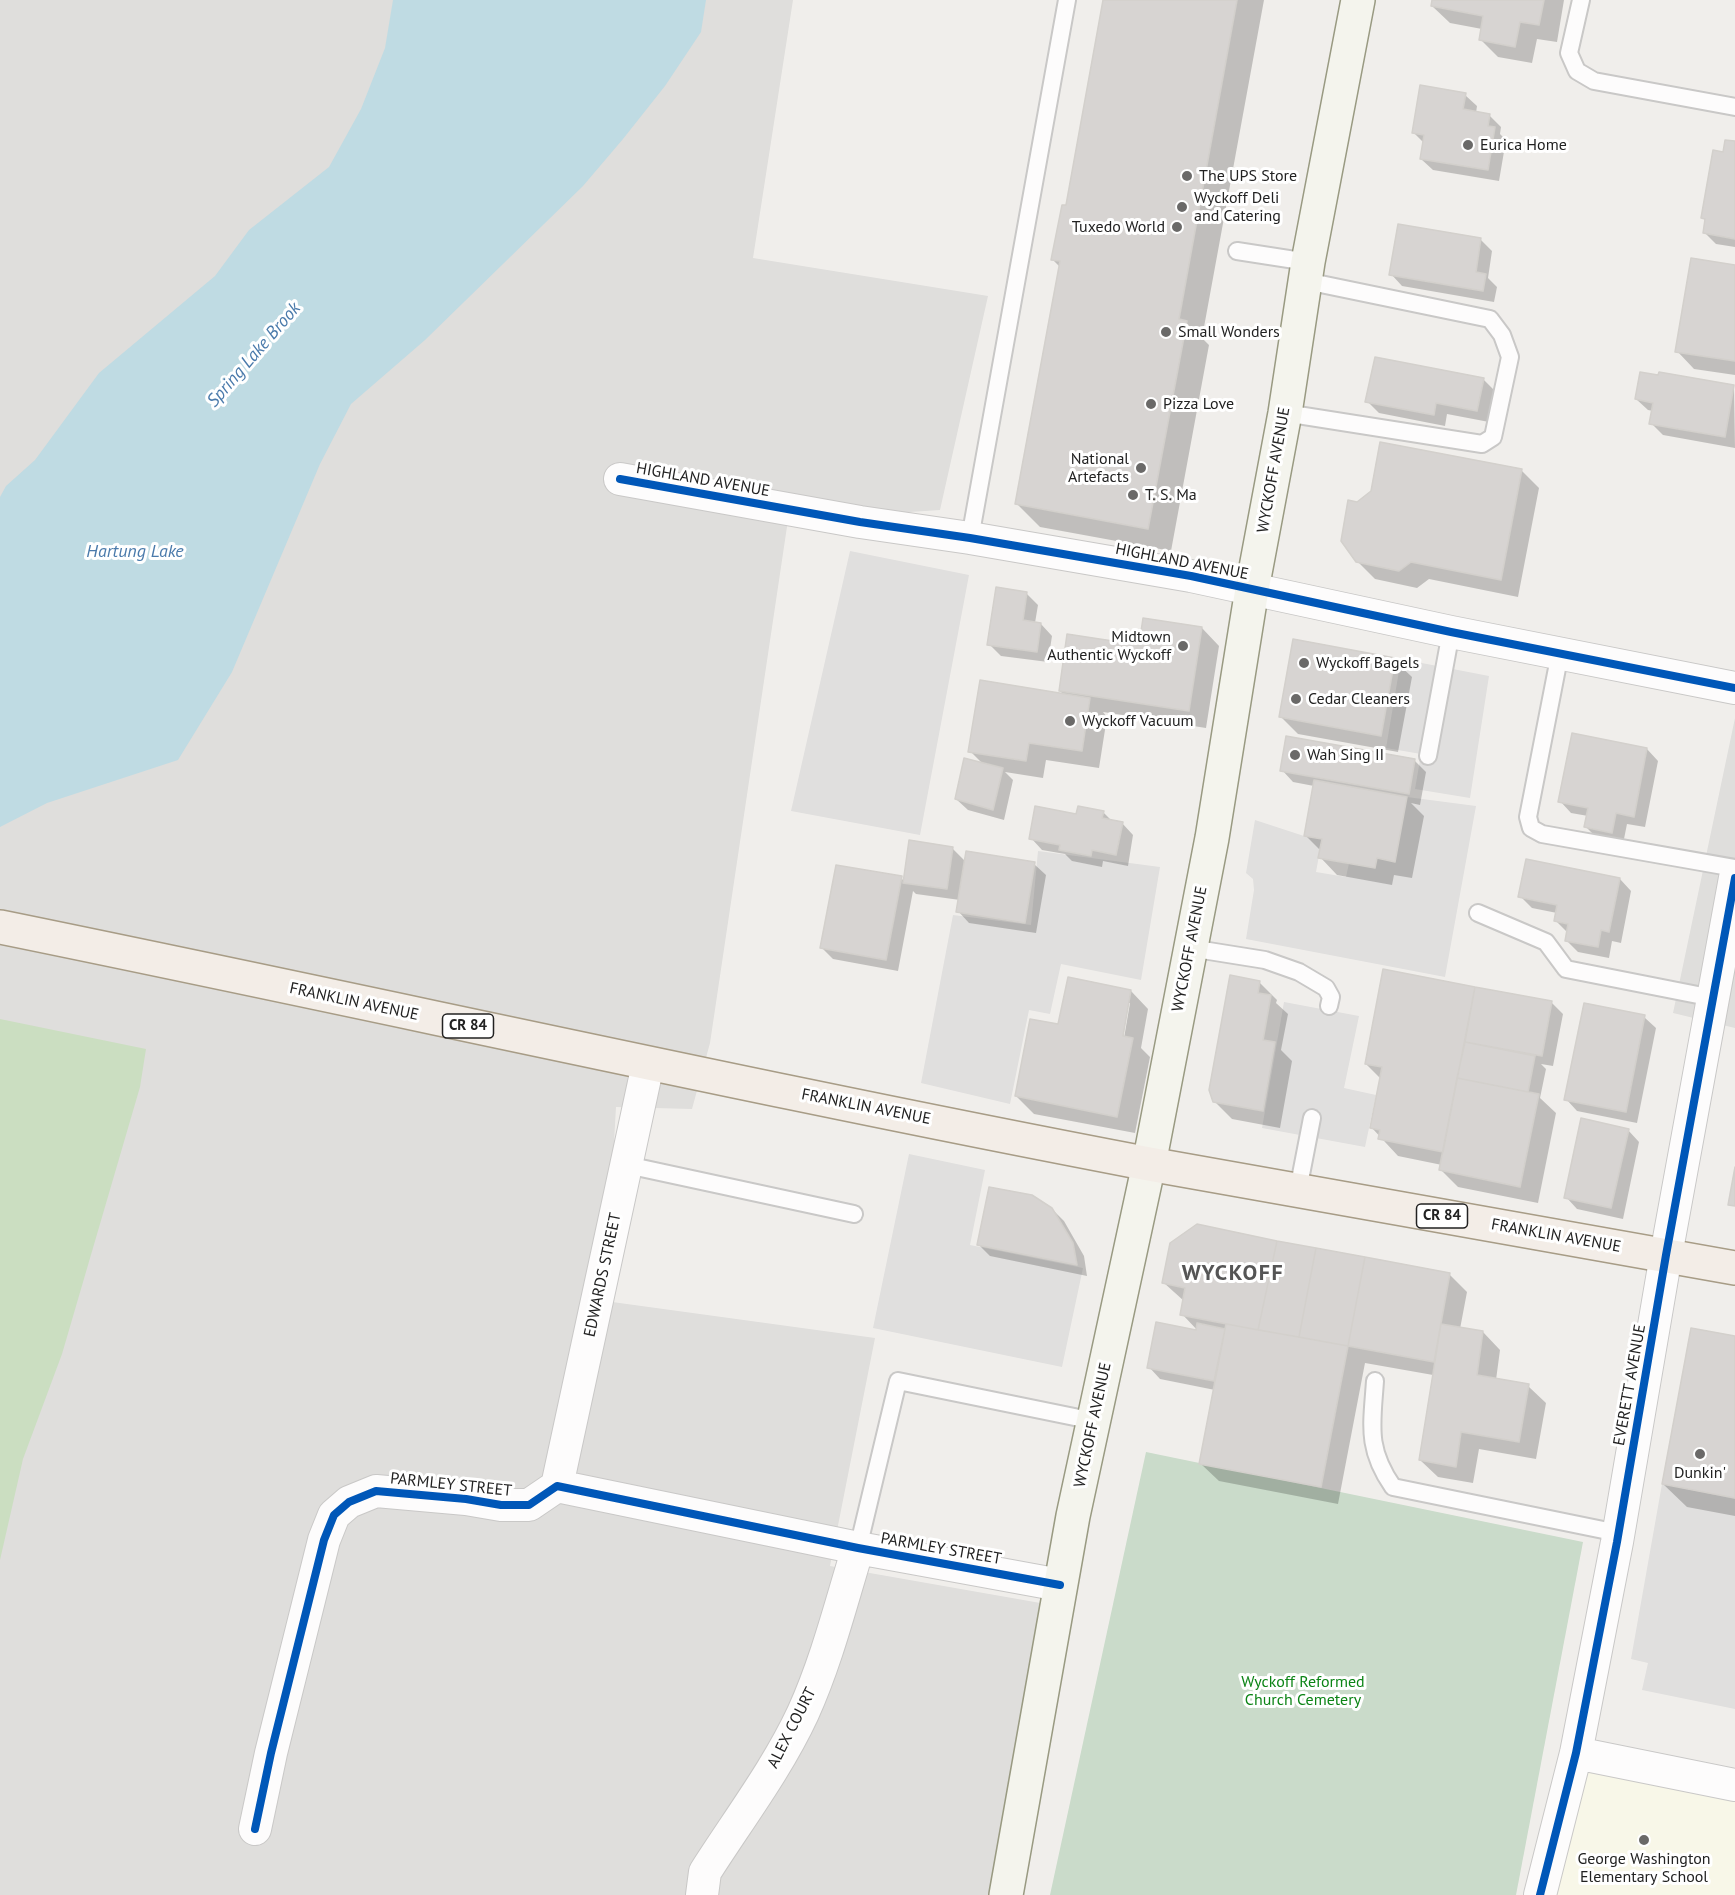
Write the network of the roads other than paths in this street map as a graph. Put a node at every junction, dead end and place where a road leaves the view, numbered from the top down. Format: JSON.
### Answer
{"nodes":[{"id":1,"x":1067,"y":0,"type":"edge"},
{"id":2,"x":1358,"y":0,"type":"edge"},
{"id":3,"x":1581,"y":0,"type":"edge"},
{"id":4,"x":1735,"y":107,"type":"edge"},
{"id":5,"x":1237,"y":251,"type":"dead end"},
{"id":6,"x":1307,"y":272,"type":"junction"},
{"id":7,"x":1285,"y":413,"type":"junction"},
{"id":8,"x":620,"y":479,"type":"dead end"},
{"id":9,"x":970,"y":538,"type":"junction"},
{"id":10,"x":1252,"y":589,"type":"junction"},
{"id":11,"x":1451,"y":632,"type":"junction"},
{"id":12,"x":1560,"y":653,"type":"junction"},
{"id":13,"x":1735,"y":688,"type":"edge"},
{"id":14,"x":1428,"y":756,"type":"dead end"},
{"id":15,"x":1735,"y":868,"type":"edge"},
{"id":16,"x":1735,"y":878,"type":"edge"},
{"id":17,"x":1478,"y":913,"type":"dead end"},
{"id":18,"x":0,"y":927,"type":"edge"},
{"id":19,"x":1190,"y":948,"type":"junction"},
{"id":20,"x":1713,"y":998,"type":"junction"},
{"id":21,"x":1329,"y":1006,"type":"dead end"},
{"id":22,"x":648,"y":1064,"type":"junction"},
{"id":23,"x":1312,"y":1118,"type":"dead end"},
{"id":24,"x":1149,"y":1164,"type":"junction"},
{"id":25,"x":627,"y":1165,"type":"junction"},
{"id":26,"x":1298,"y":1190,"type":"junction"},
{"id":27,"x":854,"y":1214,"type":"dead end"},
{"id":28,"x":1666,"y":1255,"type":"junction"},
{"id":29,"x":1735,"y":1268,"type":"edge"},
{"id":30,"x":1375,"y":1381,"type":"dead end"},
{"id":31,"x":1094,"y":1421,"type":"junction"},
{"id":32,"x":557,"y":1485,"type":"junction"},
{"id":33,"x":1618,"y":1533,"type":"junction"},
{"id":34,"x":858,"y":1548,"type":"junction"},
{"id":35,"x":1060,"y":1585,"type":"junction"},
{"id":36,"x":1576,"y":1753,"type":"junction"},
{"id":37,"x":1735,"y":1785,"type":"edge"},
{"id":38,"x":255,"y":1828,"type":"dead end"},
{"id":39,"x":702,"y":1895,"type":"edge"},
{"id":40,"x":1006,"y":1895,"type":"edge"},
{"id":41,"x":1540,"y":1895,"type":"edge"}],
"edges":[{"from":1,"to":9,"type":"lane"},
{"from":2,"to":6,"type":"main road","name":"WYCKOFF AVENUE"},
{"from":3,"to":4,"type":"lane"},
{"from":5,"to":6,"type":"lane"},
{"from":6,"to":7,"type":"main road","name":"WYCKOFF AVENUE"},
{"from":6,"to":7,"type":"lane"},
{"from":7,"to":10,"type":"main road","name":"WYCKOFF AVENUE"},
{"from":8,"to":9,"type":"street","name":"HIGHLAND AVENUE"},
{"from":9,"to":10,"type":"street","name":"HIGHLAND AVENUE"},
{"from":10,"to":11,"type":"street","name":"HIGHLAND AVENUE"},
{"from":10,"to":19,"type":"main road","name":"WYCKOFF AVENUE"},
{"from":11,"to":12,"type":"street","name":"HIGHLAND AVENUE"},
{"from":11,"to":14,"type":"lane"},
{"from":12,"to":13,"type":"street","name":"HIGHLAND AVENUE"},
{"from":12,"to":15,"type":"lane"},
{"from":16,"to":20,"type":"street","name":"EVERETT AVENUE"},
{"from":17,"to":20,"type":"lane"},
{"from":18,"to":22,"type":"main road","name":"FRANKLIN AVENUE","number":"CR 84"},
{"from":19,"to":21,"type":"lane"},
{"from":19,"to":24,"type":"main road","name":"WYCKOFF AVENUE"},
{"from":20,"to":28,"type":"street","name":"EVERETT AVENUE"},
{"from":22,"to":24,"type":"main road","name":"FRANKLIN AVENUE","number":"CR 84"},
{"from":22,"to":25,"type":"street","name":"EDWARDS STREET"},
{"from":23,"to":26,"type":"lane"},
{"from":24,"to":26,"type":"main road","name":"FRANKLIN AVENUE","number":"CR 84"},
{"from":24,"to":31,"type":"main road","name":"WYCKOFF AVENUE"},
{"from":25,"to":27,"type":"lane"},
{"from":25,"to":32,"type":"street","name":"EDWARDS STREET"},
{"from":26,"to":28,"type":"main road","name":"FRANKLIN AVENUE","number":"CR 84"},
{"from":28,"to":29,"type":"main road","name":"FRANKLIN AVENUE","number":"CR 84"},
{"from":28,"to":33,"type":"street","name":"EVERETT AVENUE"},
{"from":30,"to":33,"type":"lane"},
{"from":31,"to":34,"type":"lane"},
{"from":31,"to":35,"type":"main road","name":"WYCKOFF AVENUE"},
{"from":32,"to":34,"type":"street","name":"PARMLEY STREET"},
{"from":32,"to":38,"type":"street","name":"PARMLEY STREET"},
{"from":33,"to":36,"type":"street","name":"EVERETT AVENUE"},
{"from":34,"to":35,"type":"street","name":"PARMLEY STREET"},
{"from":34,"to":39,"type":"street","name":"ALEX COURT"},
{"from":35,"to":40,"type":"main road","name":"WYCKOFF AVENUE"},
{"from":36,"to":37,"type":"street"},
{"from":36,"to":41,"type":"street","name":"EVERETT AVENUE"}]}
